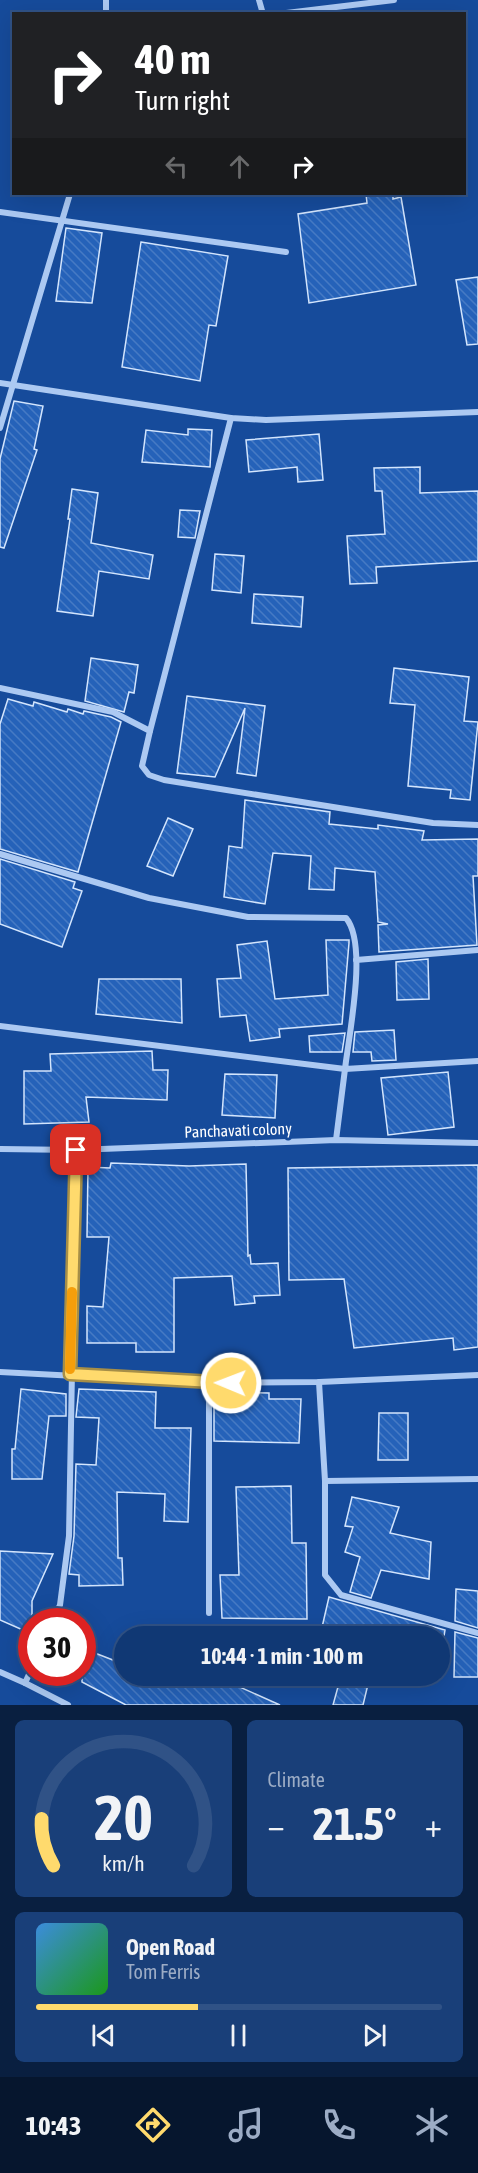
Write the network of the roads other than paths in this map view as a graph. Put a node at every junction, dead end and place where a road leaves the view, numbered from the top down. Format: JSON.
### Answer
{"nodes":[{"id":1,"x":394,"y":0,"type":"edge"},
{"id":2,"x":295,"y":12,"type":"edge"},
{"id":3,"x":70,"y":195,"type":"edge"},
{"id":4,"x":0,"y":212,"type":"edge"},
{"id":5,"x":63,"y":221,"type":"junction"},
{"id":6,"x":286,"y":252,"type":"dead end"},
{"id":7,"x":0,"y":383,"type":"edge"},
{"id":8,"x":13,"y":385,"type":"junction"},
{"id":9,"x":478,"y":412,"type":"edge"},
{"id":10,"x":231,"y":418,"type":"junction"},
{"id":11,"x":0,"y":428,"type":"edge"},
{"id":12,"x":0,"y":688,"type":"edge"},
{"id":13,"x":150,"y":731,"type":"junction"},
{"id":14,"x":478,"y":825,"type":"edge"},
{"id":15,"x":0,"y":854,"type":"edge"},
{"id":16,"x":478,"y":950,"type":"edge"},
{"id":17,"x":356,"y":960,"type":"junction"},
{"id":18,"x":0,"y":1026,"type":"edge"},
{"id":19,"x":478,"y":1061,"type":"edge"},
{"id":20,"x":345,"y":1069,"type":"junction"},
{"id":21,"x":336,"y":1140,"type":"junction"},
{"id":22,"x":478,"y":1143,"type":"edge"},
{"id":23,"x":0,"y":1149,"type":"edge"},
{"id":24,"x":76,"y":1150,"type":"junction"},
{"id":25,"x":0,"y":1372,"type":"edge"},
{"id":26,"x":70,"y":1374,"type":"junction"},
{"id":27,"x":478,"y":1375,"type":"edge"},
{"id":28,"x":319,"y":1382,"type":"junction"},
{"id":29,"x":209,"y":1383,"type":"junction"},
{"id":30,"x":478,"y":1479,"type":"edge"},
{"id":31,"x":325,"y":1481,"type":"junction"},
{"id":32,"x":59,"y":1608,"type":"edge"},
{"id":33,"x":209,"y":1613,"type":"dead end"},
{"id":34,"x":478,"y":1633,"type":"edge"},
{"id":35,"x":0,"y":1672,"type":"edge"},
{"id":36,"x":18,"y":1680,"type":"edge"},
{"id":37,"x":31,"y":1686,"type":"edge"},
{"id":38,"x":68,"y":1705,"type":"edge"}],
"edges":[{"from":1,"to":2,"type":"street"},
{"from":3,"to":5,"type":"street"},
{"from":4,"to":5,"type":"street"},
{"from":5,"to":6,"type":"street"},
{"from":5,"to":8,"type":"street"},
{"from":7,"to":8,"type":"street"},
{"from":8,"to":10,"type":"street"},
{"from":8,"to":11,"type":"street"},
{"from":9,"to":10,"type":"street"},
{"from":10,"to":13,"type":"street"},
{"from":12,"to":13,"type":"street"},
{"from":13,"to":14,"type":"street"},
{"from":15,"to":17,"type":"street"},
{"from":16,"to":17,"type":"street"},
{"from":17,"to":20,"type":"street"},
{"from":18,"to":20,"type":"street"},
{"from":19,"to":20,"type":"street"},
{"from":20,"to":21,"type":"street"},
{"from":21,"to":22,"type":"street","name":"Panchavati colony"},
{"from":21,"to":24,"type":"street","name":"Panchavati colony"},
{"from":23,"to":24,"type":"street","name":"Panchavati colony"},
{"from":24,"to":26,"type":"street"},
{"from":25,"to":26,"type":"street"},
{"from":26,"to":29,"type":"street"},
{"from":26,"to":32,"type":"street"},
{"from":27,"to":28,"type":"street"},
{"from":28,"to":29,"type":"street"},
{"from":28,"to":31,"type":"street"},
{"from":29,"to":33,"type":"street"},
{"from":30,"to":31,"type":"street"},
{"from":31,"to":34,"type":"street"},
{"from":35,"to":36,"type":"street"},
{"from":37,"to":38,"type":"street"}]}
